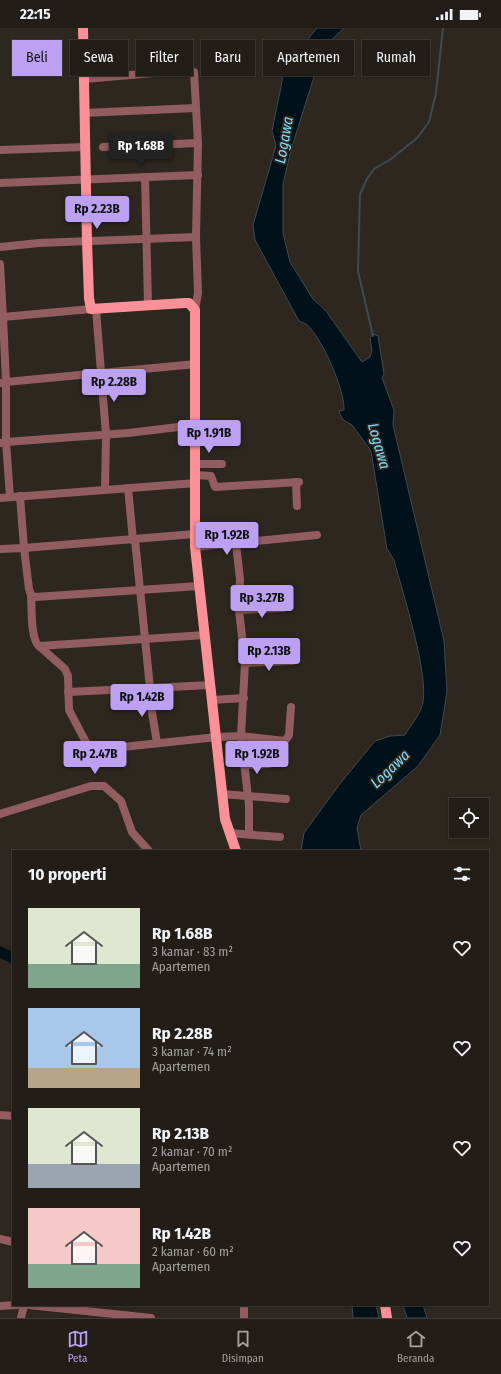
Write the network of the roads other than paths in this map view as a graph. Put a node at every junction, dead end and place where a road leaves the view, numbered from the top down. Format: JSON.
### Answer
{"nodes":[{"id":1,"x":83,"y":28,"type":"edge"},
{"id":2,"x":84,"y":79,"type":"junction"},
{"id":3,"x":196,"y":108,"type":"junction"},
{"id":4,"x":84,"y":113,"type":"junction"},
{"id":5,"x":198,"y":143,"type":"junction"},
{"id":6,"x":85,"y":147,"type":"junction"},
{"id":7,"x":103,"y":147,"type":"dead end"},
{"id":8,"x":0,"y":150,"type":"edge"},
{"id":9,"x":198,"y":175,"type":"junction"},
{"id":10,"x":145,"y":177,"type":"junction"},
{"id":11,"x":86,"y":180,"type":"junction"},
{"id":12,"x":0,"y":183,"type":"edge"},
{"id":13,"x":196,"y":237,"type":"junction"},
{"id":14,"x":146,"y":239,"type":"junction"},
{"id":15,"x":87,"y":241,"type":"junction"},
{"id":16,"x":0,"y":247,"type":"edge"},
{"id":17,"x":0,"y":264,"type":"edge"},
{"id":18,"x":148,"y":305,"type":"junction"},
{"id":19,"x":94,"y":309,"type":"junction"},
{"id":20,"x":195,"y":310,"type":"junction"},
{"id":21,"x":2,"y":317,"type":"edge"},
{"id":22,"x":196,"y":364,"type":"junction"},
{"id":23,"x":102,"y":372,"type":"junction"},
{"id":24,"x":3,"y":382,"type":"edge"},
{"id":25,"x":195,"y":425,"type":"junction"},
{"id":26,"x":106,"y":435,"type":"junction"},
{"id":27,"x":3,"y":443,"type":"edge"},
{"id":28,"x":196,"y":464,"type":"junction"},
{"id":29,"x":222,"y":464,"type":"dead end"},
{"id":30,"x":196,"y":479,"type":"junction"},
{"id":31,"x":128,"y":488,"type":"junction"},
{"id":32,"x":105,"y":490,"type":"junction"},
{"id":33,"x":20,"y":496,"type":"junction"},
{"id":34,"x":10,"y":497,"type":"junction"},
{"id":35,"x":0,"y":498,"type":"edge"},
{"id":36,"x":296,"y":506,"type":"dead end"},
{"id":37,"x":195,"y":534,"type":"junction"},
{"id":38,"x":317,"y":535,"type":"dead end"},
{"id":39,"x":134,"y":540,"type":"junction"},
{"id":40,"x":236,"y":544,"type":"junction"},
{"id":41,"x":196,"y":547,"type":"junction"},
{"id":42,"x":24,"y":548,"type":"junction"},
{"id":43,"x":0,"y":549,"type":"edge"},
{"id":44,"x":199,"y":586,"type":"junction"},
{"id":45,"x":140,"y":590,"type":"junction"},
{"id":46,"x":31,"y":595,"type":"junction"},
{"id":47,"x":283,"y":608,"type":"dead end"},
{"id":48,"x":239,"y":610,"type":"junction"},
{"id":49,"x":205,"y":635,"type":"junction"},
{"id":50,"x":145,"y":638,"type":"junction"},
{"id":51,"x":39,"y":646,"type":"junction"},
{"id":52,"x":292,"y":661,"type":"dead end"},
{"id":53,"x":245,"y":663,"type":"junction"},
{"id":54,"x":211,"y":685,"type":"junction"},
{"id":55,"x":149,"y":688,"type":"junction"},
{"id":56,"x":68,"y":692,"type":"junction"},
{"id":57,"x":244,"y":698,"type":"junction"},
{"id":58,"x":212,"y":700,"type":"junction"},
{"id":59,"x":291,"y":707,"type":"dead end"},
{"id":60,"x":241,"y":736,"type":"junction"},
{"id":61,"x":217,"y":737,"type":"junction"},
{"id":62,"x":157,"y":744,"type":"junction"},
{"id":63,"x":269,"y":764,"type":"dead end"},
{"id":64,"x":244,"y":765,"type":"junction"},
{"id":65,"x":222,"y":794,"type":"junction"},
{"id":66,"x":248,"y":795,"type":"junction"},
{"id":67,"x":286,"y":799,"type":"dead end"},
{"id":68,"x":0,"y":814,"type":"edge"},
{"id":69,"x":229,"y":833,"type":"junction"},
{"id":70,"x":250,"y":834,"type":"junction"},
{"id":71,"x":280,"y":836,"type":"dead end"},
{"id":72,"x":148,"y":850,"type":"edge"},
{"id":73,"x":236,"y":850,"type":"edge"},
{"id":74,"x":0,"y":1115,"type":"edge"},
{"id":75,"x":12,"y":1116,"type":"edge"},
{"id":76,"x":0,"y":1239,"type":"edge"},
{"id":77,"x":12,"y":1242,"type":"edge"},
{"id":78,"x":12,"y":1305,"type":"edge"},
{"id":79,"x":0,"y":1306,"type":"edge"},
{"id":80,"x":24,"y":1306,"type":"edge"},
{"id":81,"x":37,"y":1306,"type":"edge"},
{"id":82,"x":244,"y":1306,"type":"edge"},
{"id":83,"x":385,"y":1306,"type":"edge"},
{"id":84,"x":108,"y":1315,"type":"edge"},
{"id":85,"x":21,"y":1318,"type":"edge"},
{"id":86,"x":151,"y":1318,"type":"edge"},
{"id":87,"x":244,"y":1318,"type":"edge"},
{"id":88,"x":387,"y":1318,"type":"edge"}],
"edges":[{"from":1,"to":2,"type":"main road"},
{"from":2,"to":3,"type":"street"},
{"from":2,"to":4,"type":"main road"},
{"from":3,"to":4,"type":"street"},
{"from":3,"to":5,"type":"street"},
{"from":4,"to":6,"type":"main road"},
{"from":5,"to":7,"type":"street"},
{"from":5,"to":9,"type":"street"},
{"from":6,"to":8,"type":"street"},
{"from":6,"to":11,"type":"main road"},
{"from":9,"to":10,"type":"street"},
{"from":9,"to":13,"type":"street"},
{"from":10,"to":11,"type":"street"},
{"from":10,"to":14,"type":"street"},
{"from":11,"to":12,"type":"street"},
{"from":11,"to":15,"type":"main road"},
{"from":13,"to":14,"type":"street"},
{"from":13,"to":20,"type":"street"},
{"from":14,"to":15,"type":"street"},
{"from":14,"to":18,"type":"street"},
{"from":15,"to":16,"type":"street"},
{"from":15,"to":19,"type":"main road"},
{"from":17,"to":21,"type":"street"},
{"from":18,"to":19,"type":"main road"},
{"from":18,"to":20,"type":"main road"},
{"from":19,"to":21,"type":"street"},
{"from":19,"to":23,"type":"street"},
{"from":20,"to":22,"type":"main road"},
{"from":21,"to":24,"type":"street"},
{"from":22,"to":23,"type":"street"},
{"from":22,"to":25,"type":"main road"},
{"from":23,"to":24,"type":"street"},
{"from":23,"to":26,"type":"street"},
{"from":24,"to":27,"type":"street"},
{"from":25,"to":26,"type":"street"},
{"from":25,"to":28,"type":"main road"},
{"from":26,"to":27,"type":"street"},
{"from":26,"to":32,"type":"street"},
{"from":27,"to":34,"type":"street"},
{"from":28,"to":29,"type":"street"},
{"from":28,"to":30,"type":"main road"},
{"from":30,"to":31,"type":"street"},
{"from":30,"to":36,"type":"street"},
{"from":30,"to":37,"type":"main road"},
{"from":31,"to":32,"type":"street"},
{"from":31,"to":39,"type":"street"},
{"from":32,"to":33,"type":"street"},
{"from":33,"to":34,"type":"street"},
{"from":33,"to":42,"type":"street"},
{"from":34,"to":35,"type":"street"},
{"from":37,"to":39,"type":"street"},
{"from":37,"to":41,"type":"main road"},
{"from":38,"to":40,"type":"street"},
{"from":39,"to":42,"type":"street"},
{"from":39,"to":45,"type":"street"},
{"from":40,"to":41,"type":"street"},
{"from":40,"to":48,"type":"street"},
{"from":41,"to":44,"type":"main road"},
{"from":42,"to":43,"type":"street"},
{"from":42,"to":46,"type":"street"},
{"from":44,"to":45,"type":"street"},
{"from":44,"to":49,"type":"main road"},
{"from":45,"to":46,"type":"street"},
{"from":45,"to":50,"type":"street"},
{"from":46,"to":51,"type":"street"},
{"from":47,"to":48,"type":"street"},
{"from":48,"to":53,"type":"street"},
{"from":49,"to":50,"type":"street"},
{"from":49,"to":54,"type":"main road"},
{"from":50,"to":51,"type":"street"},
{"from":50,"to":55,"type":"street"},
{"from":51,"to":56,"type":"street"},
{"from":52,"to":53,"type":"street"},
{"from":53,"to":57,"type":"street"},
{"from":54,"to":55,"type":"street"},
{"from":54,"to":58,"type":"main road"},
{"from":55,"to":56,"type":"street"},
{"from":55,"to":62,"type":"street"},
{"from":56,"to":62,"type":"street"},
{"from":57,"to":58,"type":"street"},
{"from":57,"to":60,"type":"street"},
{"from":58,"to":61,"type":"main road"},
{"from":59,"to":60,"type":"street"},
{"from":60,"to":61,"type":"street"},
{"from":60,"to":64,"type":"street"},
{"from":61,"to":62,"type":"street"},
{"from":61,"to":65,"type":"main road"},
{"from":63,"to":64,"type":"street"},
{"from":64,"to":66,"type":"street"},
{"from":65,"to":66,"type":"street"},
{"from":65,"to":69,"type":"main road"},
{"from":66,"to":67,"type":"street"},
{"from":66,"to":70,"type":"street"},
{"from":68,"to":72,"type":"street"},
{"from":69,"to":70,"type":"street"},
{"from":69,"to":73,"type":"main road"},
{"from":70,"to":71,"type":"street"},
{"from":74,"to":75,"type":"street"},
{"from":76,"to":77,"type":"street"},
{"from":78,"to":79,"type":"street"},
{"from":80,"to":85,"type":"street"},
{"from":81,"to":84,"type":"street"},
{"from":82,"to":87,"type":"street"},
{"from":83,"to":88,"type":"main road"},
{"from":84,"to":86,"type":"street"}]}
